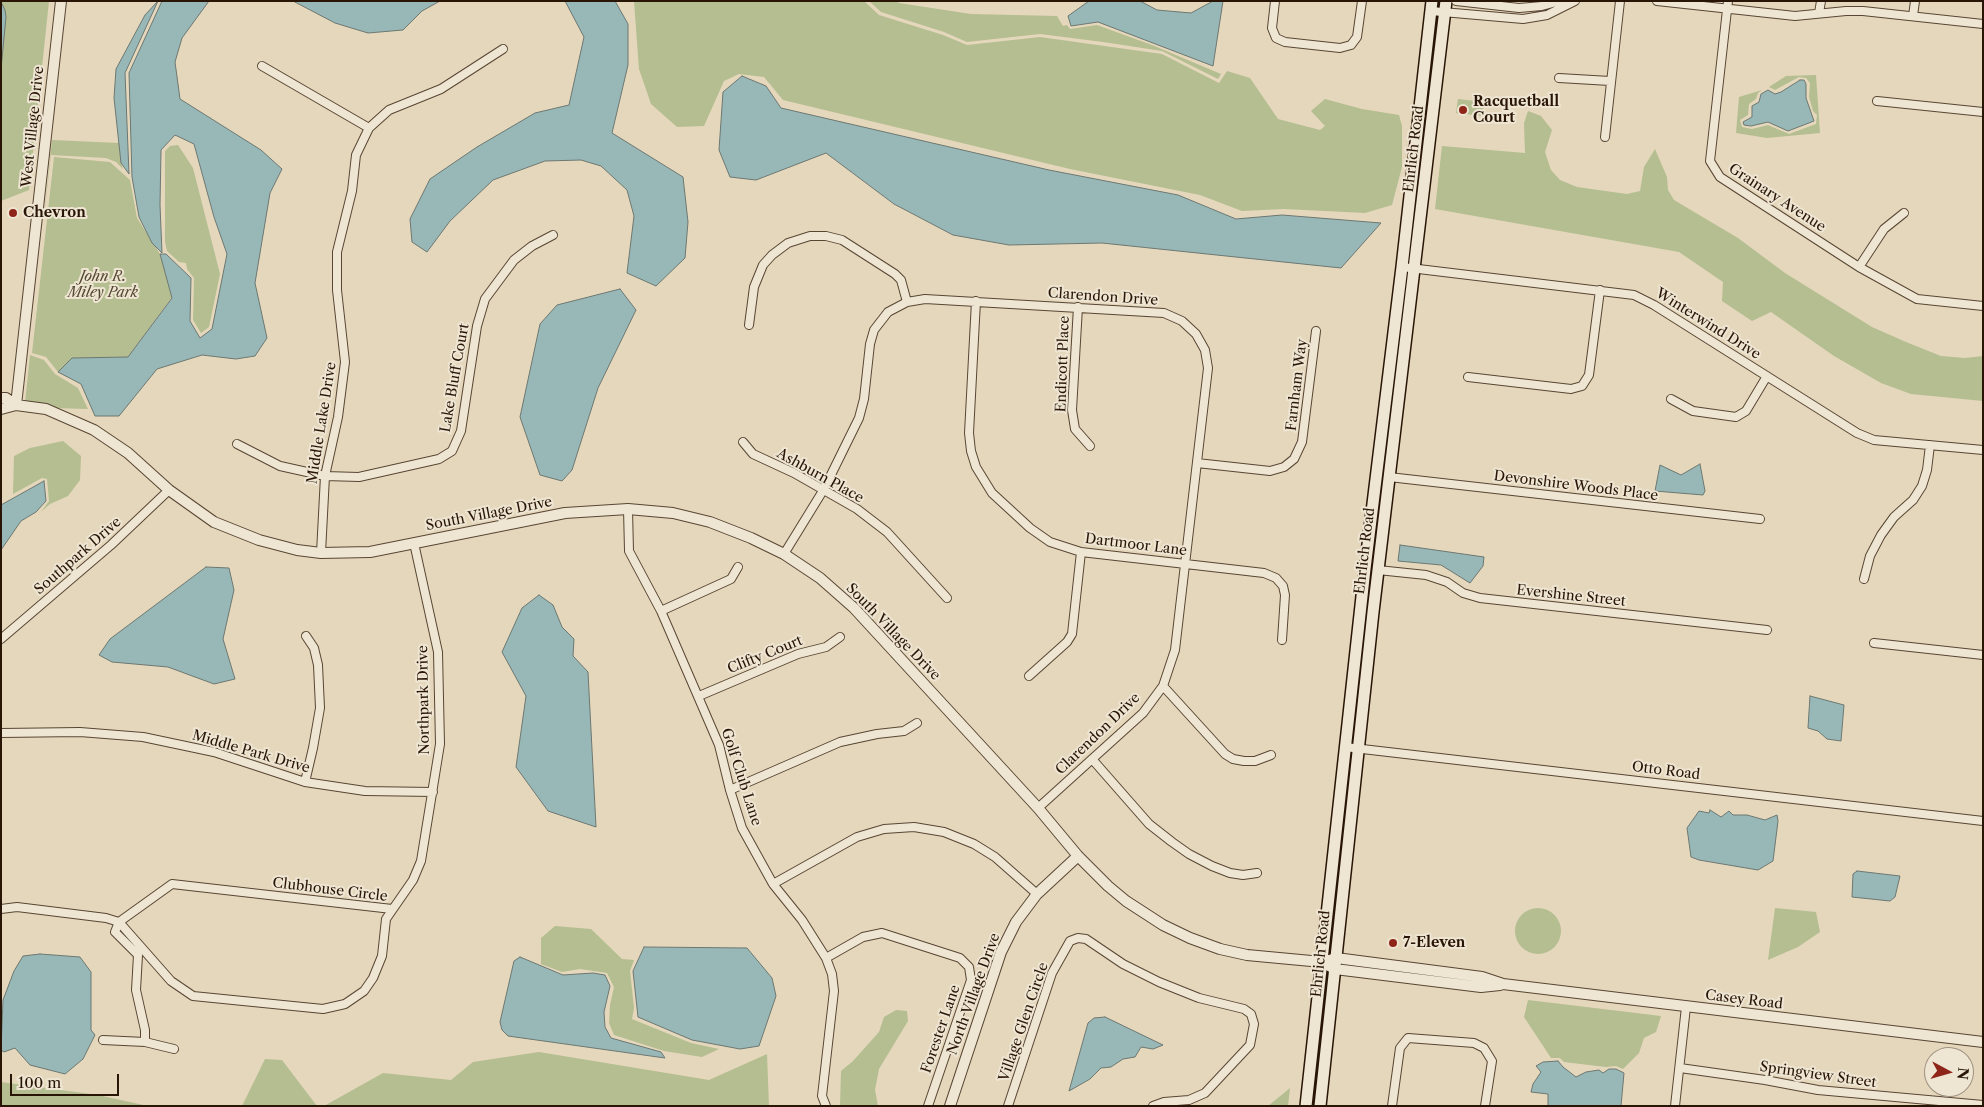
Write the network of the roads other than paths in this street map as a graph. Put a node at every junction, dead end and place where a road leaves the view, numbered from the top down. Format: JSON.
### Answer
{"nodes":[{"id":1,"x":61,"y":1,"type":"edge"},
{"id":2,"x":1275,"y":1,"type":"edge"},
{"id":3,"x":1362,"y":1,"type":"edge"},
{"id":4,"x":1456,"y":1,"type":"edge"},
{"id":5,"x":1560,"y":1,"type":"edge"},
{"id":6,"x":1575,"y":1,"type":"edge"},
{"id":7,"x":1620,"y":1,"type":"edge"},
{"id":8,"x":1657,"y":1,"type":"edge"},
{"id":9,"x":1821,"y":1,"type":"edge"},
{"id":10,"x":1915,"y":1,"type":"edge"},
{"id":11,"x":1506,"y":4,"type":"edge"},
{"id":12,"x":1728,"y":5,"type":"edge"},
{"id":13,"x":1431,"y":6,"type":"edge"},
{"id":14,"x":1445,"y":7,"type":"edge"},
{"id":15,"x":1819,"y":13,"type":"junction"},
{"id":16,"x":1913,"y":16,"type":"junction"},
{"id":17,"x":1504,"y":18,"type":"junction"},
{"id":18,"x":1983,"y":24,"type":"edge"},
{"id":19,"x":503,"y":49,"type":"dead end"},
{"id":20,"x":262,"y":66,"type":"dead end"},
{"id":21,"x":1559,"y":78,"type":"dead end"},
{"id":22,"x":1610,"y":81,"type":"junction"},
{"id":23,"x":1877,"y":101,"type":"dead end"},
{"id":24,"x":1983,"y":112,"type":"edge"},
{"id":25,"x":369,"y":128,"type":"junction"},
{"id":26,"x":1605,"y":137,"type":"dead end"},
{"id":27,"x":1904,"y":213,"type":"dead end"},
{"id":28,"x":553,"y":236,"type":"dead end"},
{"id":29,"x":1859,"y":266,"type":"junction"},
{"id":30,"x":1402,"y":267,"type":"junction"},
{"id":31,"x":1415,"y":267,"type":"junction"},
{"id":32,"x":1600,"y":290,"type":"junction"},
{"id":33,"x":907,"y":302,"type":"junction"},
{"id":34,"x":976,"y":302,"type":"junction"},
{"id":35,"x":1983,"y":306,"type":"edge"},
{"id":36,"x":1078,"y":307,"type":"junction"},
{"id":37,"x":749,"y":325,"type":"dead end"},
{"id":38,"x":1316,"y":331,"type":"dead end"},
{"id":39,"x":1767,"y":376,"type":"junction"},
{"id":40,"x":1468,"y":377,"type":"dead end"},
{"id":41,"x":1,"y":398,"type":"edge"},
{"id":42,"x":1671,"y":399,"type":"dead end"},
{"id":43,"x":16,"y":405,"type":"junction"},
{"id":44,"x":1,"y":409,"type":"edge"},
{"id":45,"x":743,"y":442,"type":"dead end"},
{"id":46,"x":237,"y":444,"type":"dead end"},
{"id":47,"x":1930,"y":445,"type":"junction"},
{"id":48,"x":1090,"y":446,"type":"dead end"},
{"id":49,"x":1983,"y":450,"type":"edge"},
{"id":50,"x":1197,"y":463,"type":"junction"},
{"id":51,"x":325,"y":476,"type":"junction"},
{"id":52,"x":1389,"y":477,"type":"junction"},
{"id":53,"x":824,"y":489,"type":"junction"},
{"id":54,"x":170,"y":490,"type":"junction"},
{"id":55,"x":628,"y":509,"type":"junction"},
{"id":56,"x":1760,"y":519,"type":"dead end"},
{"id":57,"x":1370,"y":527,"type":"junction"},
{"id":58,"x":414,"y":543,"type":"junction"},
{"id":59,"x":1081,"y":552,"type":"junction"},
{"id":60,"x":321,"y":553,"type":"junction"},
{"id":61,"x":784,"y":554,"type":"junction"},
{"id":62,"x":1186,"y":564,"type":"junction"},
{"id":63,"x":738,"y":567,"type":"dead end"},
{"id":64,"x":1378,"y":570,"type":"junction"},
{"id":65,"x":1864,"y":579,"type":"dead end"},
{"id":66,"x":947,"y":598,"type":"dead end"},
{"id":67,"x":661,"y":611,"type":"junction"},
{"id":68,"x":1372,"y":612,"type":"junction"},
{"id":69,"x":1767,"y":630,"type":"dead end"},
{"id":70,"x":306,"y":636,"type":"dead end"},
{"id":71,"x":840,"y":637,"type":"dead end"},
{"id":72,"x":1,"y":638,"type":"edge"},
{"id":73,"x":1282,"y":640,"type":"dead end"},
{"id":74,"x":1874,"y":643,"type":"dead end"},
{"id":75,"x":1983,"y":655,"type":"edge"},
{"id":76,"x":1029,"y":676,"type":"dead end"},
{"id":77,"x":1163,"y":686,"type":"junction"},
{"id":78,"x":698,"y":696,"type":"junction"},
{"id":79,"x":917,"y":723,"type":"dead end"},
{"id":80,"x":1,"y":733,"type":"edge"},
{"id":81,"x":1351,"y":748,"type":"junction"},
{"id":82,"x":1271,"y":755,"type":"dead end"},
{"id":83,"x":1092,"y":759,"type":"junction"},
{"id":84,"x":304,"y":782,"type":"junction"},
{"id":85,"x":730,"y":790,"type":"junction"},
{"id":86,"x":433,"y":792,"type":"junction"},
{"id":87,"x":1038,"y":808,"type":"junction"},
{"id":88,"x":1983,"y":821,"type":"edge"},
{"id":89,"x":1078,"y":856,"type":"junction"},
{"id":90,"x":1257,"y":873,"type":"dead end"},
{"id":91,"x":773,"y":884,"type":"junction"},
{"id":92,"x":1037,"y":894,"type":"junction"},
{"id":93,"x":1,"y":909,"type":"edge"},
{"id":94,"x":392,"y":909,"type":"junction"},
{"id":95,"x":119,"y":922,"type":"junction"},
{"id":96,"x":826,"y":958,"type":"junction"},
{"id":97,"x":1322,"y":962,"type":"junction"},
{"id":98,"x":1336,"y":964,"type":"junction"},
{"id":99,"x":1686,"y":1007,"type":"junction"},
{"id":100,"x":103,"y":1040,"type":"dead end"},
{"id":101,"x":145,"y":1042,"type":"junction"},
{"id":102,"x":1983,"y":1042,"type":"edge"},
{"id":103,"x":174,"y":1049,"type":"dead end"},
{"id":104,"x":1680,"y":1068,"type":"junction"},
{"id":105,"x":1925,"y":1103,"type":"edge"},
{"id":106,"x":1983,"y":1105,"type":"edge"},
{"id":107,"x":826,"y":1106,"type":"edge"},
{"id":108,"x":928,"y":1106,"type":"edge"},
{"id":109,"x":950,"y":1106,"type":"edge"},
{"id":110,"x":1008,"y":1106,"type":"edge"},
{"id":111,"x":1153,"y":1106,"type":"edge"},
{"id":112,"x":1306,"y":1106,"type":"edge"},
{"id":113,"x":1320,"y":1106,"type":"edge"},
{"id":114,"x":1392,"y":1106,"type":"edge"},
{"id":115,"x":1486,"y":1106,"type":"edge"},
{"id":116,"x":1675,"y":1106,"type":"edge"}],
"edges":[{"from":1,"to":43,"type":"street","name":"West Village Drive"},
{"from":2,"to":3,"type":"street"},
{"from":4,"to":11,"type":"street"},
{"from":5,"to":11,"type":"street"},
{"from":6,"to":17,"type":"street"},
{"from":7,"to":22,"type":"street"},
{"from":8,"to":12,"type":"street"},
{"from":9,"to":15,"type":"street"},
{"from":10,"to":16,"type":"street"},
{"from":11,"to":17,"type":"street"},
{"from":12,"to":15,"type":"street"},
{"from":12,"to":29,"type":"street","name":"Grainary Avenue"},
{"from":13,"to":14,"type":"street"},
{"from":13,"to":30,"type":"main road","name":"Ehrlich Road"},
{"from":14,"to":17,"type":"street"},
{"from":14,"to":31,"type":"main road","name":"Ehrlich Road"},
{"from":15,"to":16,"type":"street"},
{"from":16,"to":18,"type":"street"},
{"from":19,"to":25,"type":"street","name":"Middle Lake Drive"},
{"from":20,"to":25,"type":"street"},
{"from":21,"to":22,"type":"street"},
{"from":22,"to":26,"type":"street"},
{"from":23,"to":24,"type":"street"},
{"from":25,"to":51,"type":"street","name":"Middle Lake Drive"},
{"from":27,"to":29,"type":"street"},
{"from":28,"to":51,"type":"street","name":"Lake Bluff Court"},
{"from":29,"to":35,"type":"street","name":"Grainary Avenue"},
{"from":30,"to":31,"type":"street","name":"Winterwind Drive"},
{"from":30,"to":57,"type":"main road","name":"Ehrlich Road"},
{"from":31,"to":32,"type":"street","name":"Winterwind Drive"},
{"from":31,"to":52,"type":"main road","name":"Ehrlich Road"},
{"from":32,"to":39,"type":"street","name":"Winterwind Drive"},
{"from":32,"to":40,"type":"street"},
{"from":33,"to":34,"type":"street","name":"Clarendon Drive"},
{"from":33,"to":37,"type":"street"},
{"from":33,"to":53,"type":"street","name":"Clarendon Drive"},
{"from":34,"to":36,"type":"street","name":"Clarendon Drive"},
{"from":34,"to":59,"type":"street","name":"Dartmoor Lane"},
{"from":36,"to":48,"type":"street","name":"Endicott Place"},
{"from":36,"to":50,"type":"street","name":"Clarendon Drive"},
{"from":38,"to":50,"type":"street","name":"Farnham Way"},
{"from":39,"to":42,"type":"street"},
{"from":39,"to":47,"type":"street","name":"Winterwind Drive"},
{"from":41,"to":43,"type":"street","name":"South Village Drive"},
{"from":43,"to":44,"type":"street","name":"South Village Drive"},
{"from":43,"to":54,"type":"street","name":"South Village Drive"},
{"from":45,"to":53,"type":"street","name":"Ashburn Place"},
{"from":46,"to":51,"type":"street","name":"Lake Bluff Court"},
{"from":47,"to":49,"type":"street","name":"Winterwind Drive"},
{"from":47,"to":65,"type":"street"},
{"from":50,"to":62,"type":"street","name":"Clarendon Drive"},
{"from":51,"to":60,"type":"street","name":"Middle Lake Drive"},
{"from":52,"to":56,"type":"street","name":"Devonshire Woods Place"},
{"from":52,"to":64,"type":"main road","name":"Ehrlich Road"},
{"from":53,"to":61,"type":"street","name":"Clarendon Drive"},
{"from":53,"to":66,"type":"street","name":"Ashburn Place"},
{"from":54,"to":60,"type":"street","name":"South Village Drive"},
{"from":54,"to":72,"type":"street","name":"Southpark Drive"},
{"from":55,"to":58,"type":"street","name":"South Village Drive"},
{"from":55,"to":61,"type":"street","name":"South Village Drive"},
{"from":55,"to":67,"type":"street","name":"Golf Club Lane"},
{"from":57,"to":68,"type":"main road"},
{"from":57,"to":81,"type":"main road","name":"Ehrlich Road"},
{"from":58,"to":60,"type":"street","name":"South Village Drive"},
{"from":58,"to":86,"type":"street","name":"Northpark Drive"},
{"from":59,"to":62,"type":"street","name":"Dartmoor Lane"},
{"from":59,"to":76,"type":"street"},
{"from":61,"to":87,"type":"street","name":"South Village Drive"},
{"from":62,"to":73,"type":"street","name":"Dartmoor Lane"},
{"from":62,"to":77,"type":"street","name":"Clarendon Drive"},
{"from":63,"to":67,"type":"street"},
{"from":64,"to":68,"type":"main road","name":"Ehrlich Road"},
{"from":64,"to":69,"type":"street","name":"Evershine Street"},
{"from":67,"to":78,"type":"street","name":"Golf Club Lane"},
{"from":68,"to":81,"type":"main road","name":"Ehrlich Road"},
{"from":70,"to":84,"type":"street"},
{"from":71,"to":78,"type":"street","name":"Clifty Court"},
{"from":74,"to":75,"type":"street"},
{"from":77,"to":82,"type":"street"},
{"from":77,"to":83,"type":"street","name":"Clarendon Drive"},
{"from":78,"to":85,"type":"street","name":"Golf Club Lane"},
{"from":79,"to":85,"type":"street"},
{"from":80,"to":84,"type":"street","name":"Middle Park Drive"},
{"from":81,"to":88,"type":"street","name":"Otto Road"},
{"from":81,"to":97,"type":"main road","name":"Ehrlich Road"},
{"from":81,"to":98,"type":"main road","name":"Ehrlich Road"},
{"from":83,"to":87,"type":"street","name":"Clarendon Drive"},
{"from":83,"to":90,"type":"street"},
{"from":84,"to":86,"type":"street","name":"Middle Park Drive"},
{"from":85,"to":91,"type":"street","name":"Golf Club Lane"},
{"from":86,"to":94,"type":"street","name":"Northpark Drive"},
{"from":87,"to":89,"type":"street","name":"South Village Drive"},
{"from":89,"to":92,"type":"street","name":"North Village Drive"},
{"from":89,"to":97,"type":"street","name":"South Village Drive"},
{"from":91,"to":92,"type":"street"},
{"from":91,"to":96,"type":"street","name":"Golf Club Lane"},
{"from":92,"to":109,"type":"street","name":"North Village Drive"},
{"from":93,"to":95,"type":"street"},
{"from":94,"to":95,"type":"street","name":"Clubhouse Circle"},
{"from":94,"to":95,"type":"street","name":"Clubhouse Circle"},
{"from":95,"to":101,"type":"street"},
{"from":96,"to":107,"type":"street","name":"Golf Club Lane"},
{"from":96,"to":108,"type":"street","name":"Forester Lane"},
{"from":97,"to":98,"type":"street","name":"Casey Road"},
{"from":97,"to":112,"type":"main road","name":"Ehrlich Road"},
{"from":98,"to":99,"type":"street","name":"Casey Road"},
{"from":98,"to":113,"type":"main road","name":"Ehrlich Road"},
{"from":99,"to":102,"type":"street","name":"Casey Road"},
{"from":99,"to":104,"type":"street"},
{"from":100,"to":101,"type":"street"},
{"from":101,"to":103,"type":"street"},
{"from":104,"to":105,"type":"street","name":"Springview Street"},
{"from":104,"to":116,"type":"street"},
{"from":105,"to":106,"type":"street","name":"Springview Street"},
{"from":110,"to":111,"type":"street","name":"Village Glen Circle"},
{"from":114,"to":115,"type":"street"}]}
